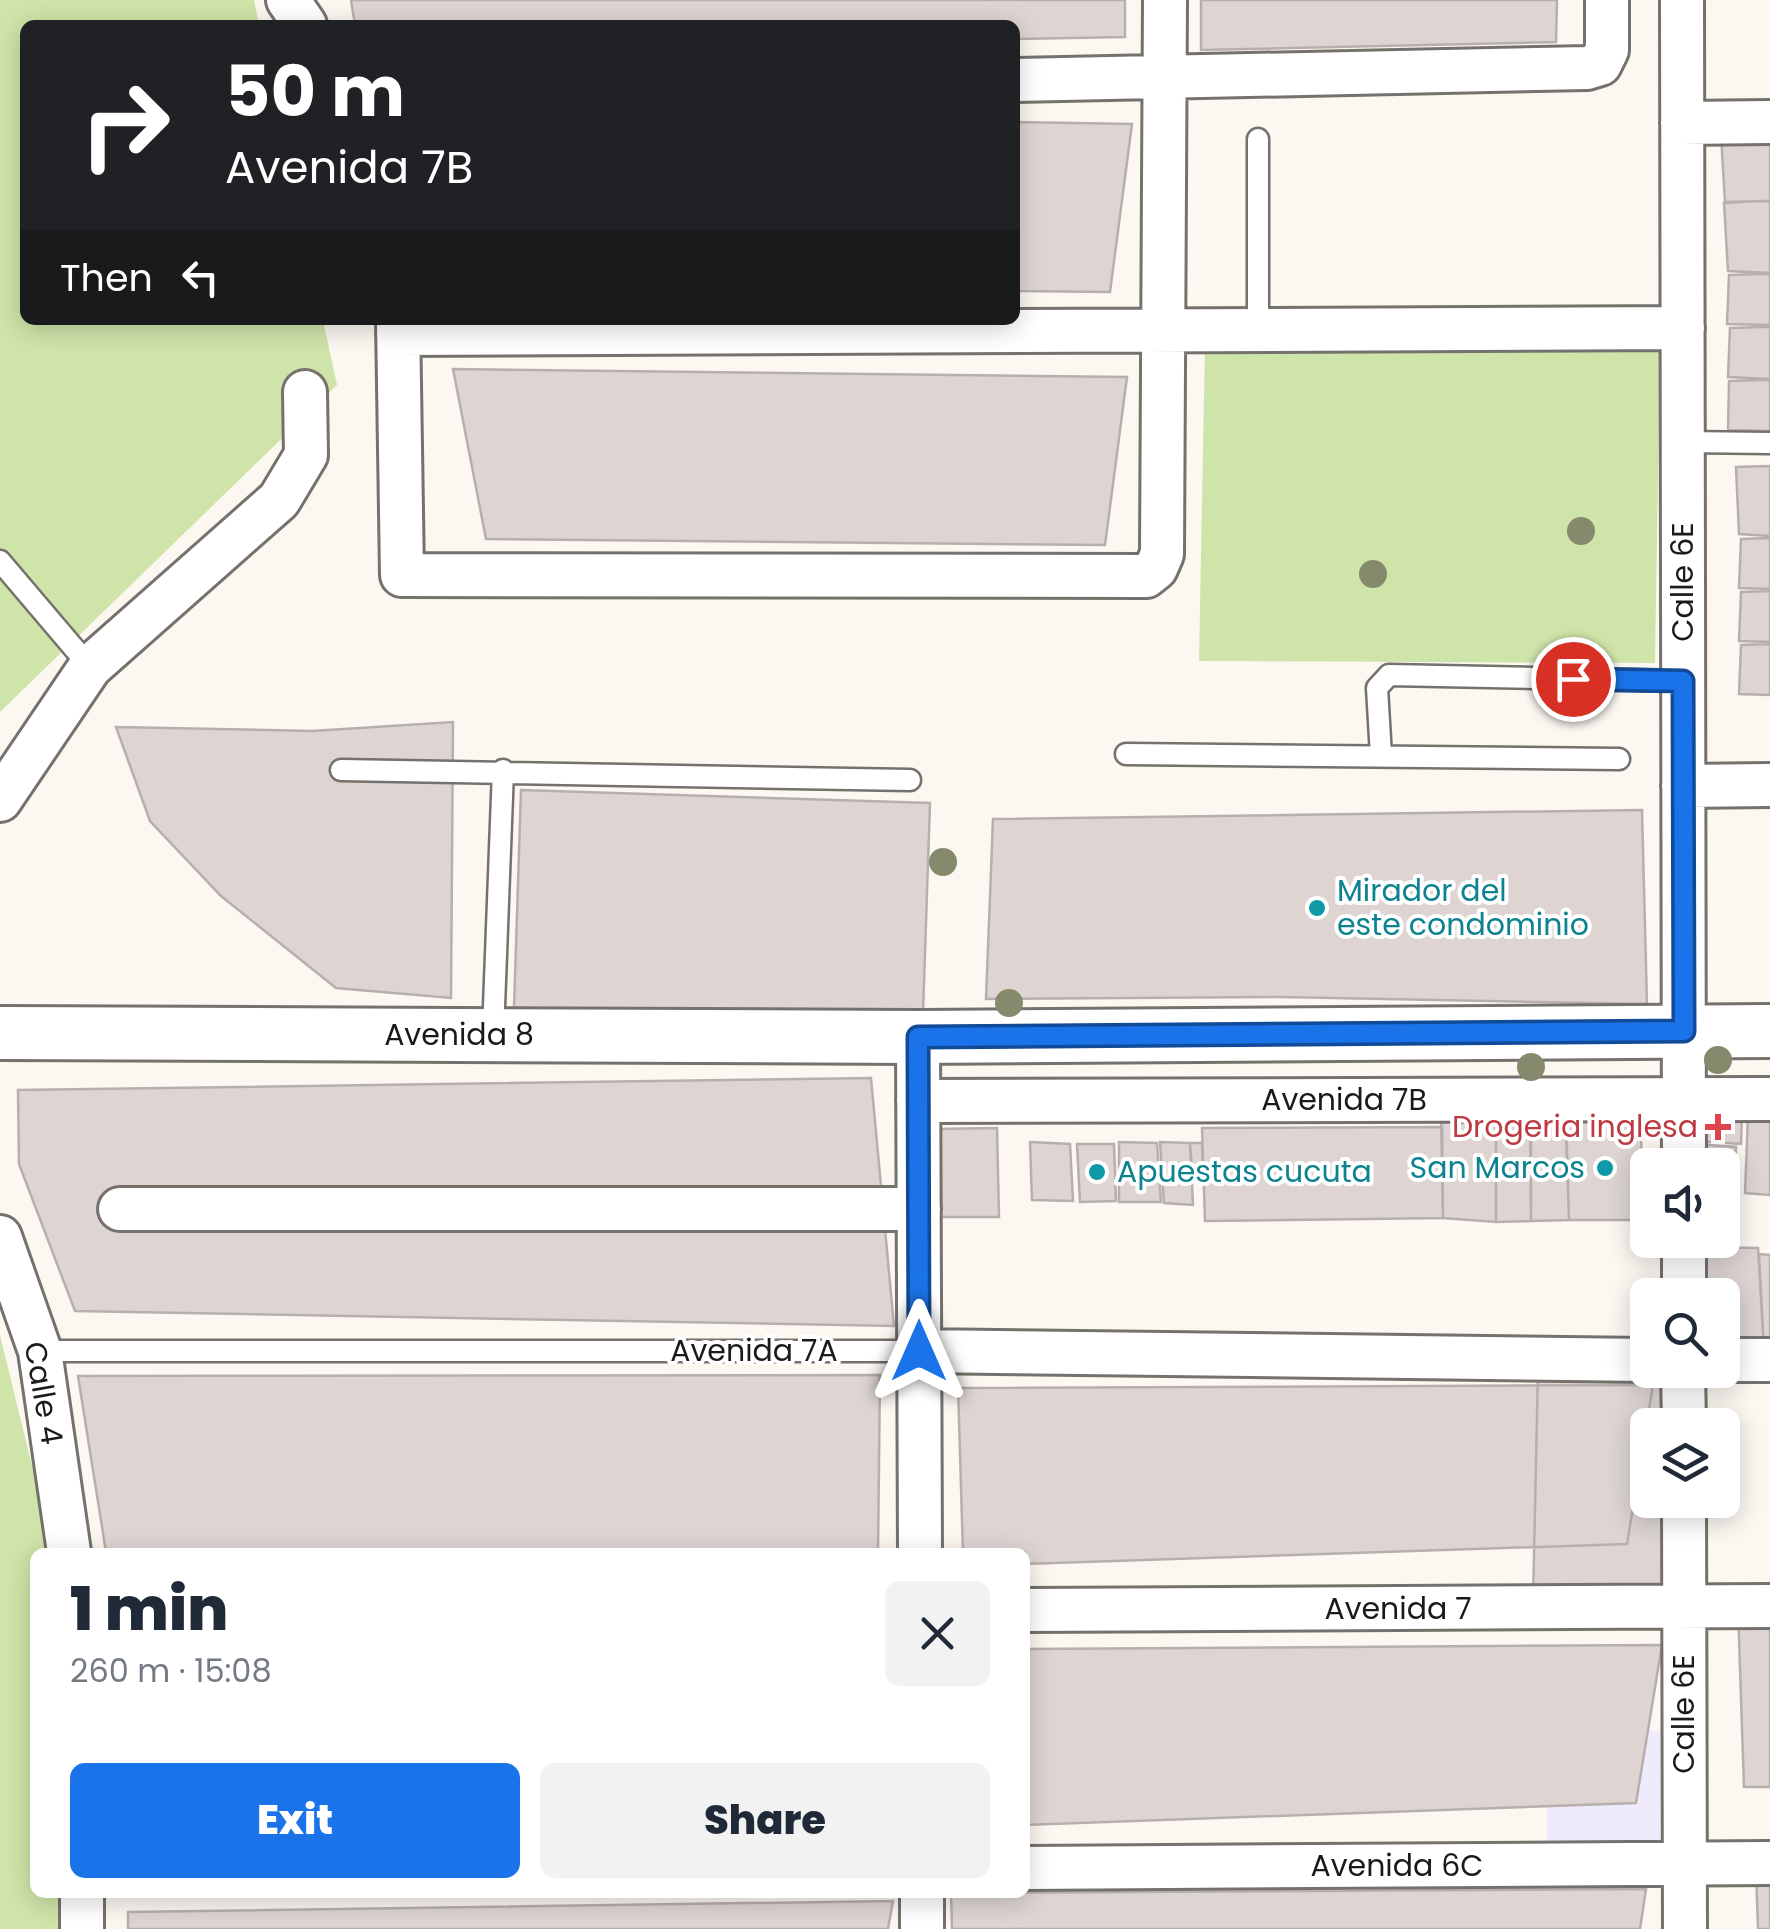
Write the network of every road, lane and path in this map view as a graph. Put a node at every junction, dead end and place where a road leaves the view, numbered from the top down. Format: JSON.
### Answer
{"nodes":[{"id":1,"x":1165,"y":0,"type":"edge"},
{"id":2,"x":1607,"y":0,"type":"edge"},
{"id":3,"x":1682,"y":0,"type":"edge"},
{"id":4,"x":1163,"y":79,"type":"junction"},
{"id":5,"x":1020,"y":80,"type":"edge"},
{"id":6,"x":1770,"y":122,"type":"edge"},
{"id":7,"x":1682,"y":123,"type":"junction"},
{"id":8,"x":1258,"y":139,"type":"dead end"},
{"id":9,"x":398,"y":327,"type":"edge"},
{"id":10,"x":1683,"y":328,"type":"junction"},
{"id":11,"x":1258,"y":329,"type":"junction"},
{"id":12,"x":1162,"y":331,"type":"junction"},
{"id":13,"x":305,"y":392,"type":"dead end"},
{"id":14,"x":1683,"y":442,"type":"junction"},
{"id":15,"x":1770,"y":443,"type":"edge"},
{"id":16,"x":0,"y":561,"type":"edge"},
{"id":17,"x":90,"y":668,"type":"junction"},
{"id":18,"x":1683,"y":681,"type":"junction"},
{"id":19,"x":1126,"y":754,"type":"dead end"},
{"id":20,"x":1381,"y":756,"type":"junction"},
{"id":21,"x":1619,"y":758,"type":"dead end"},
{"id":22,"x":341,"y":770,"type":"dead end"},
{"id":23,"x":503,"y":770,"type":"junction"},
{"id":24,"x":910,"y":780,"type":"dead end"},
{"id":25,"x":1770,"y":785,"type":"edge"},
{"id":26,"x":1683,"y":786,"type":"junction"},
{"id":27,"x":0,"y":800,"type":"edge"},
{"id":28,"x":1684,"y":1031,"type":"junction"},
{"id":29,"x":1770,"y":1031,"type":"edge"},
{"id":30,"x":0,"y":1033,"type":"edge"},
{"id":31,"x":1238,"y":1034,"type":"junction"},
{"id":32,"x":494,"y":1035,"type":"junction"},
{"id":33,"x":918,"y":1037,"type":"junction"},
{"id":34,"x":1770,"y":1099,"type":"edge"},
{"id":35,"x":918,"y":1100,"type":"junction"},
{"id":36,"x":1242,"y":1100,"type":"junction"},
{"id":37,"x":1684,"y":1100,"type":"junction"},
{"id":38,"x":1684,"y":1148,"type":"edge"},
{"id":39,"x":120,"y":1208,"type":"dead end"},
{"id":40,"x":919,"y":1209,"type":"junction"},
{"id":41,"x":0,"y":1237,"type":"edge"},
{"id":42,"x":40,"y":1351,"type":"junction"},
{"id":43,"x":919,"y":1351,"type":"junction"},
{"id":44,"x":1630,"y":1360,"type":"edge"},
{"id":45,"x":1740,"y":1360,"type":"edge"},
{"id":46,"x":1770,"y":1360,"type":"edge"},
{"id":47,"x":1684,"y":1518,"type":"edge"},
{"id":48,"x":68,"y":1548,"type":"edge"},
{"id":49,"x":920,"y":1548,"type":"edge"},
{"id":50,"x":1770,"y":1606,"type":"edge"},
{"id":51,"x":1684,"y":1607,"type":"junction"},
{"id":52,"x":1030,"y":1610,"type":"edge"},
{"id":53,"x":1770,"y":1863,"type":"edge"},
{"id":54,"x":1684,"y":1864,"type":"junction"},
{"id":55,"x":1030,"y":1868,"type":"edge"},
{"id":56,"x":82,"y":1898,"type":"edge"},
{"id":57,"x":922,"y":1898,"type":"edge"},
{"id":58,"x":82,"y":1929,"type":"edge"},
{"id":59,"x":922,"y":1929,"type":"edge"},
{"id":60,"x":1684,"y":1929,"type":"edge"}],
"edges":[{"from":1,"to":4,"type":"street"},
{"from":2,"to":4,"type":"street"},
{"from":3,"to":7,"type":"street","name":"Calle 6E"},
{"from":4,"to":5,"type":"street"},
{"from":4,"to":12,"type":"street"},
{"from":6,"to":7,"type":"street"},
{"from":7,"to":10,"type":"street","name":"Calle 6E"},
{"from":8,"to":11,"type":"lane"},
{"from":9,"to":12,"type":"street"},
{"from":9,"to":12,"type":"street"},
{"from":10,"to":11,"type":"street"},
{"from":10,"to":14,"type":"street","name":"Calle 6E"},
{"from":11,"to":12,"type":"street"},
{"from":13,"to":17,"type":"street"},
{"from":14,"to":15,"type":"lane"},
{"from":14,"to":18,"type":"street","name":"Calle 6E"},
{"from":16,"to":17,"type":"lane"},
{"from":17,"to":27,"type":"street"},
{"from":18,"to":20,"type":"lane"},
{"from":18,"to":26,"type":"street","name":"Calle 6E"},
{"from":19,"to":20,"type":"lane"},
{"from":20,"to":21,"type":"lane"},
{"from":22,"to":23,"type":"lane"},
{"from":23,"to":24,"type":"lane"},
{"from":23,"to":32,"type":"lane"},
{"from":25,"to":26,"type":"street"},
{"from":26,"to":28,"type":"street","name":"Calle 6E"},
{"from":28,"to":29,"type":"street"},
{"from":28,"to":31,"type":"street"},
{"from":28,"to":37,"type":"street","name":"Calle 6E"},
{"from":30,"to":32,"type":"street","name":"Avenida 8"},
{"from":31,"to":33,"type":"street"},
{"from":31,"to":36,"type":"street"},
{"from":32,"to":33,"type":"street","name":"Avenida 8"},
{"from":33,"to":35,"type":"street"},
{"from":34,"to":37,"type":"street","name":"Avenida 7B"},
{"from":35,"to":36,"type":"street","name":"Avenida 7B"},
{"from":35,"to":40,"type":"street"},
{"from":36,"to":37,"type":"street","name":"Avenida 7B"},
{"from":37,"to":38,"type":"street","name":"Calle 6E"},
{"from":39,"to":40,"type":"street"},
{"from":40,"to":43,"type":"street"},
{"from":41,"to":42,"type":"street","name":"Calle 4"},
{"from":42,"to":43,"type":"lane","name":"Avenida 7A"},
{"from":42,"to":48,"type":"street","name":"Calle 4"},
{"from":43,"to":44,"type":"street","name":"Avenida 7A"},
{"from":43,"to":49,"type":"street"},
{"from":45,"to":46,"type":"street"},
{"from":47,"to":51,"type":"street","name":"Calle 6E"},
{"from":50,"to":51,"type":"street","name":"Avenida 7"},
{"from":51,"to":52,"type":"street","name":"Avenida 7"},
{"from":51,"to":54,"type":"street","name":"Calle 6E"},
{"from":53,"to":54,"type":"street","name":"Avenida 6C"},
{"from":54,"to":55,"type":"street","name":"Avenida 6C"},
{"from":54,"to":60,"type":"street","name":"Calle 6E"},
{"from":56,"to":58,"type":"street"},
{"from":57,"to":59,"type":"street"}]}
